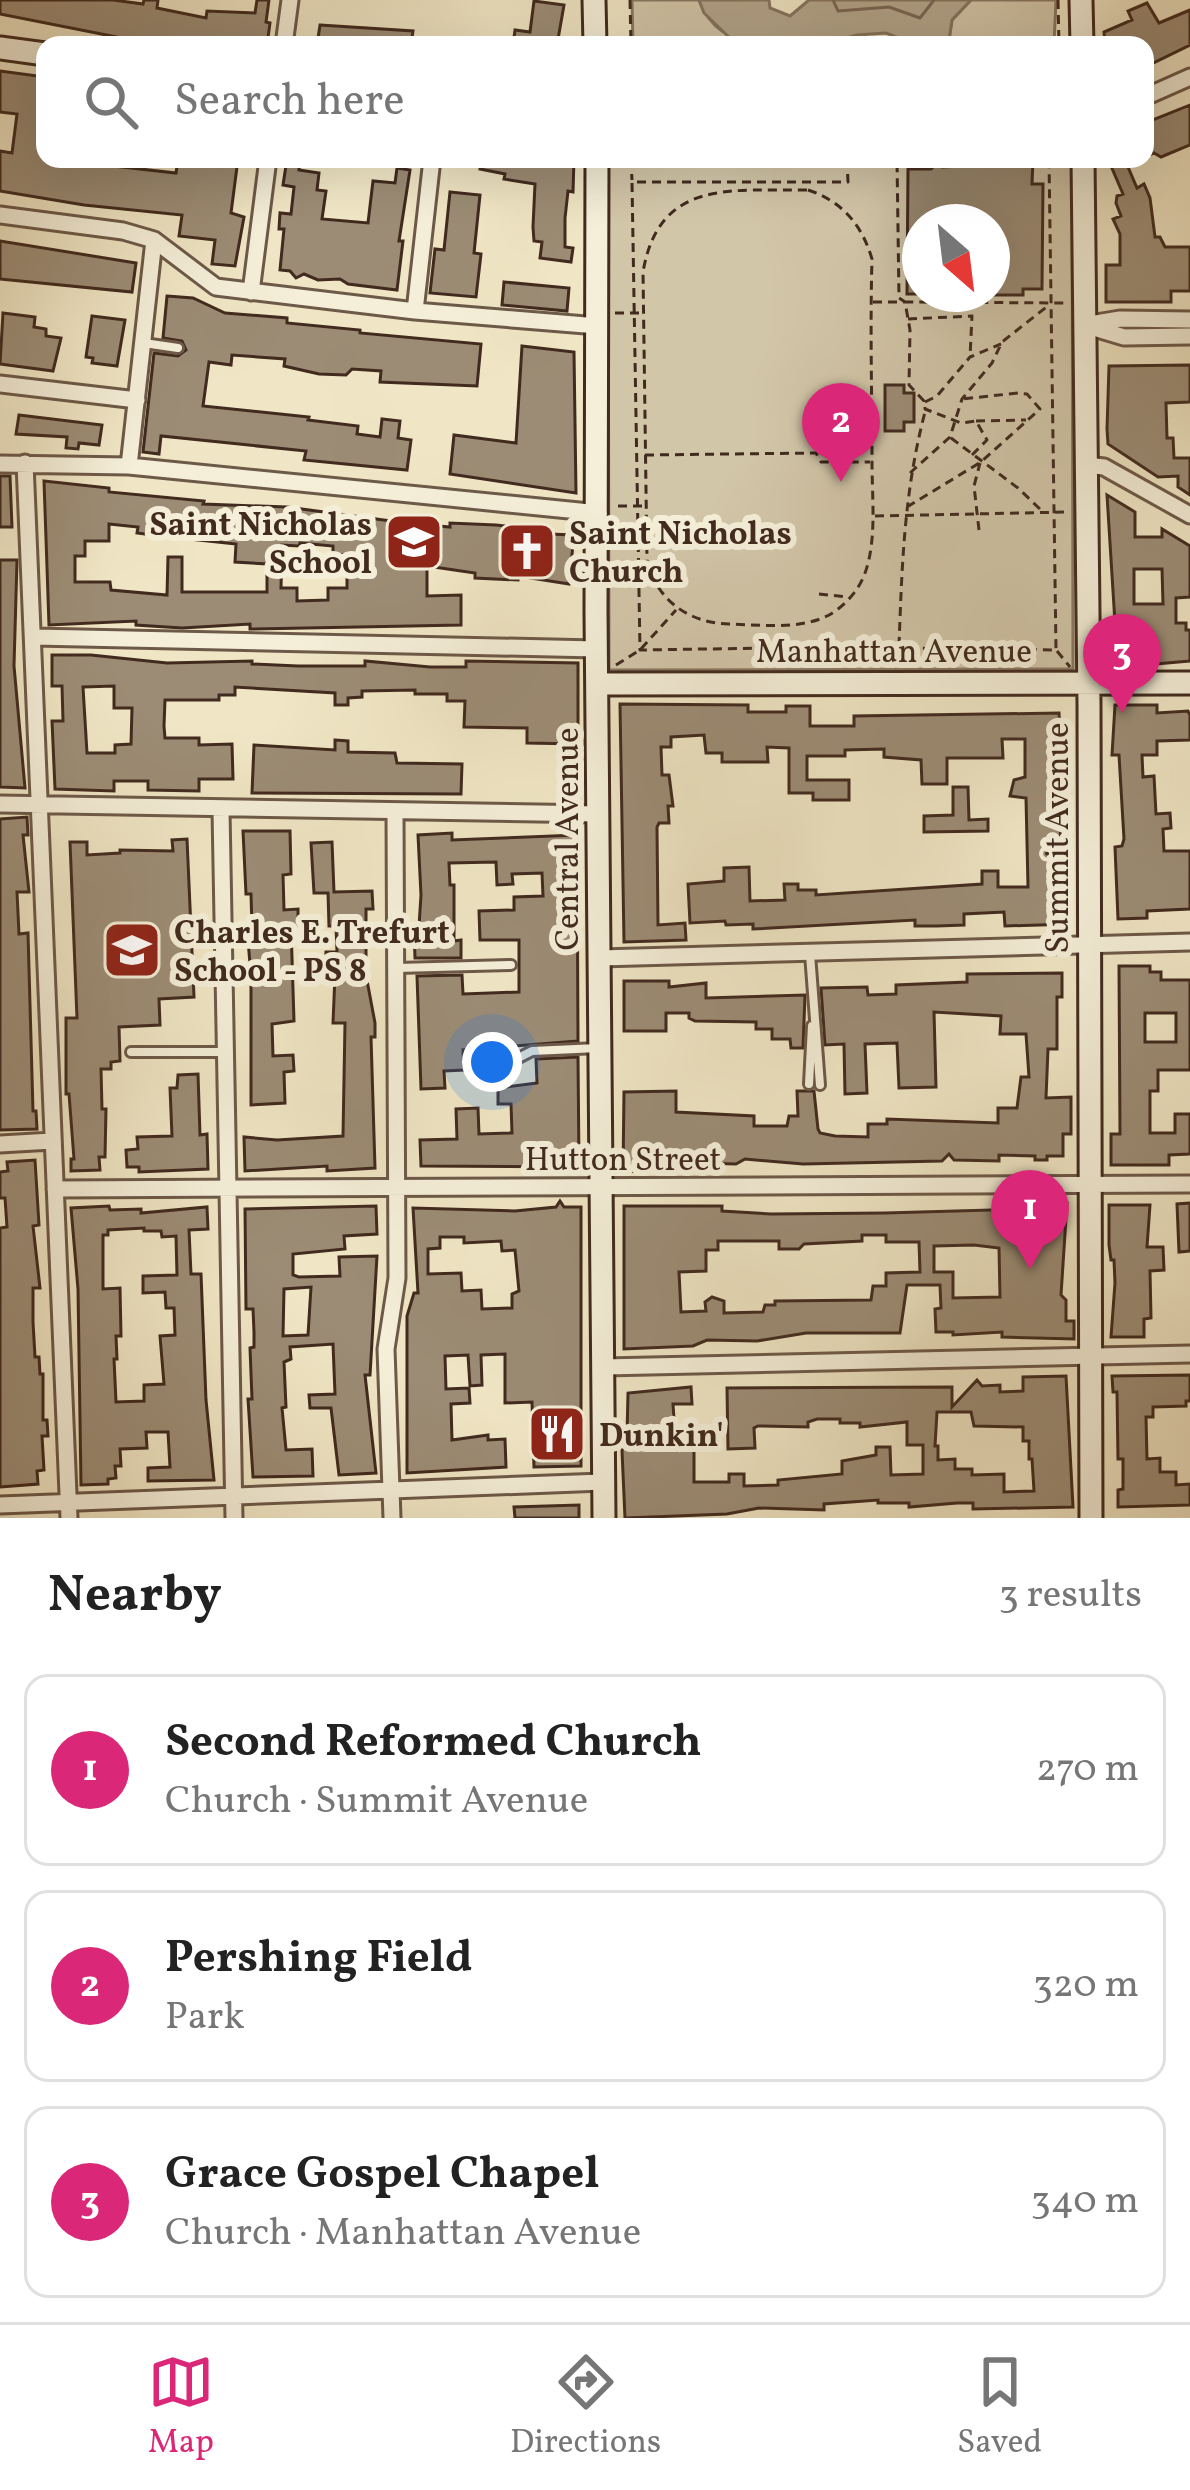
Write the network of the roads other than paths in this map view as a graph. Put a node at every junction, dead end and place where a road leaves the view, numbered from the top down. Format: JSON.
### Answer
{"nodes":[{"id":1,"x":290,"y":0,"type":"edge"},
{"id":2,"x":595,"y":0,"type":"edge"},
{"id":3,"x":1081,"y":0,"type":"edge"},
{"id":4,"x":285,"y":36,"type":"edge"},
{"id":5,"x":596,"y":36,"type":"edge"},
{"id":6,"x":1082,"y":36,"type":"edge"},
{"id":7,"x":0,"y":48,"type":"edge"},
{"id":8,"x":36,"y":52,"type":"edge"},
{"id":9,"x":1190,"y":77,"type":"edge"},
{"id":10,"x":1154,"y":93,"type":"edge"},
{"id":11,"x":267,"y":168,"type":"edge"},
{"id":12,"x":431,"y":168,"type":"edge"},
{"id":13,"x":598,"y":168,"type":"edge"},
{"id":14,"x":1083,"y":168,"type":"edge"},
{"id":15,"x":0,"y":215,"type":"edge"},
{"id":16,"x":154,"y":240,"type":"junction"},
{"id":17,"x":250,"y":292,"type":"junction"},
{"id":18,"x":415,"y":311,"type":"junction"},
{"id":19,"x":606,"y":320,"type":"junction"},
{"id":20,"x":1190,"y":320,"type":"edge"},
{"id":21,"x":1084,"y":325,"type":"junction"},
{"id":22,"x":1190,"y":336,"type":"edge"},
{"id":23,"x":143,"y":343,"type":"junction"},
{"id":24,"x":178,"y":348,"type":"dead end"},
{"id":25,"x":0,"y":384,"type":"edge"},
{"id":26,"x":137,"y":400,"type":"junction"},
{"id":27,"x":25,"y":463,"type":"junction"},
{"id":28,"x":0,"y":464,"type":"edge"},
{"id":29,"x":1086,"y":465,"type":"junction"},
{"id":30,"x":129,"y":466,"type":"junction"},
{"id":31,"x":608,"y":510,"type":"junction"},
{"id":32,"x":1190,"y":515,"type":"edge"},
{"id":33,"x":34,"y":637,"type":"junction"},
{"id":34,"x":597,"y":649,"type":"junction"},
{"id":35,"x":1079,"y":676,"type":"junction"},
{"id":36,"x":1190,"y":683,"type":"edge"},
{"id":37,"x":598,"y":684,"type":"junction"},
{"id":38,"x":41,"y":804,"type":"junction"},
{"id":39,"x":0,"y":805,"type":"edge"},
{"id":40,"x":221,"y":810,"type":"junction"},
{"id":41,"x":395,"y":812,"type":"junction"},
{"id":42,"x":599,"y":814,"type":"junction"},
{"id":43,"x":1190,"y":942,"type":"edge"},
{"id":44,"x":1089,"y":945,"type":"junction"},
{"id":45,"x":810,"y":953,"type":"junction"},
{"id":46,"x":600,"y":958,"type":"junction"},
{"id":47,"x":511,"y":965,"type":"dead end"},
{"id":48,"x":395,"y":968,"type":"junction"},
{"id":49,"x":600,"y":1048,"type":"junction"},
{"id":50,"x":131,"y":1052,"type":"dead end"},
{"id":51,"x":224,"y":1052,"type":"junction"},
{"id":52,"x":497,"y":1069,"type":"dead end"},
{"id":53,"x":814,"y":1085,"type":"dead end"},
{"id":54,"x":52,"y":1141,"type":"junction"},
{"id":55,"x":0,"y":1144,"type":"edge"},
{"id":56,"x":1190,"y":1184,"type":"edge"},
{"id":57,"x":395,"y":1186,"type":"junction"},
{"id":58,"x":1091,"y":1186,"type":"junction"},
{"id":59,"x":226,"y":1188,"type":"junction"},
{"id":60,"x":601,"y":1189,"type":"junction"},
{"id":61,"x":55,"y":1190,"type":"junction"},
{"id":62,"x":1190,"y":1354,"type":"edge"},
{"id":63,"x":1091,"y":1357,"type":"junction"},
{"id":64,"x":604,"y":1367,"type":"junction"},
{"id":65,"x":603,"y":1482,"type":"junction"},
{"id":66,"x":391,"y":1489,"type":"junction"},
{"id":67,"x":233,"y":1495,"type":"junction"},
{"id":68,"x":0,"y":1504,"type":"edge"},
{"id":69,"x":69,"y":1510,"type":"edge"},
{"id":70,"x":234,"y":1518,"type":"edge"},
{"id":71,"x":392,"y":1518,"type":"edge"},
{"id":72,"x":604,"y":1518,"type":"edge"},
{"id":73,"x":1091,"y":1518,"type":"edge"}],
"edges":[{"from":1,"to":4,"type":"street"},
{"from":2,"to":5,"type":"street"},
{"from":3,"to":6,"type":"street"},
{"from":7,"to":8,"type":"street"},
{"from":9,"to":10,"type":"street"},
{"from":11,"to":17,"type":"street"},
{"from":12,"to":18,"type":"street"},
{"from":13,"to":19,"type":"street","name":"Central Avenue"},
{"from":14,"to":21,"type":"street","name":"Summit Avenue"},
{"from":15,"to":16,"type":"street"},
{"from":16,"to":17,"type":"street"},
{"from":16,"to":23,"type":"street"},
{"from":17,"to":18,"type":"street"},
{"from":18,"to":19,"type":"street"},
{"from":19,"to":31,"type":"street","name":"Central Avenue"},
{"from":20,"to":21,"type":"street"},
{"from":21,"to":22,"type":"street"},
{"from":21,"to":29,"type":"street","name":"Summit Avenue"},
{"from":23,"to":24,"type":"lane"},
{"from":23,"to":26,"type":"street"},
{"from":25,"to":26,"type":"street"},
{"from":26,"to":30,"type":"street"},
{"from":27,"to":28,"type":"street"},
{"from":27,"to":30,"type":"street"},
{"from":27,"to":33,"type":"street"},
{"from":29,"to":32,"type":"street"},
{"from":29,"to":35,"type":"street","name":"Summit Avenue"},
{"from":30,"to":31,"type":"street"},
{"from":31,"to":34,"type":"street","name":"Central Avenue"},
{"from":33,"to":34,"type":"street"},
{"from":33,"to":38,"type":"street"},
{"from":34,"to":37,"type":"street","name":"Central Avenue"},
{"from":35,"to":36,"type":"street","name":"Manhattan Avenue"},
{"from":35,"to":37,"type":"street","name":"Manhattan Avenue"},
{"from":35,"to":44,"type":"street","name":"Summit Avenue"},
{"from":37,"to":42,"type":"street","name":"Central Avenue"},
{"from":38,"to":39,"type":"street"},
{"from":38,"to":40,"type":"street"},
{"from":38,"to":54,"type":"street"},
{"from":40,"to":41,"type":"street"},
{"from":40,"to":51,"type":"street"},
{"from":41,"to":42,"type":"street"},
{"from":41,"to":48,"type":"street"},
{"from":42,"to":46,"type":"street","name":"Central Avenue"},
{"from":43,"to":44,"type":"street"},
{"from":44,"to":45,"type":"street"},
{"from":44,"to":58,"type":"street","name":"Summit Avenue"},
{"from":45,"to":46,"type":"street"},
{"from":45,"to":53,"type":"lane"},
{"from":46,"to":49,"type":"street","name":"Central Avenue"},
{"from":47,"to":48,"type":"lane"},
{"from":48,"to":57,"type":"street"},
{"from":49,"to":52,"type":"lane"},
{"from":49,"to":60,"type":"street","name":"Central Avenue"},
{"from":50,"to":51,"type":"lane"},
{"from":51,"to":59,"type":"street"},
{"from":54,"to":55,"type":"street"},
{"from":54,"to":61,"type":"street"},
{"from":56,"to":58,"type":"street","name":"Hutton Street"},
{"from":57,"to":59,"type":"street","name":"Hutton Street"},
{"from":57,"to":60,"type":"street","name":"Hutton Street"},
{"from":57,"to":66,"type":"street"},
{"from":58,"to":60,"type":"street","name":"Hutton Street"},
{"from":58,"to":63,"type":"street","name":"Summit Avenue"},
{"from":59,"to":61,"type":"street","name":"Hutton Street"},
{"from":59,"to":67,"type":"street"},
{"from":60,"to":64,"type":"street","name":"Central Avenue"},
{"from":61,"to":69,"type":"street"},
{"from":62,"to":63,"type":"street"},
{"from":63,"to":64,"type":"street"},
{"from":63,"to":73,"type":"street","name":"Summit Avenue"},
{"from":64,"to":65,"type":"street","name":"Central Avenue"},
{"from":65,"to":66,"type":"street"},
{"from":65,"to":72,"type":"street","name":"Central Avenue"},
{"from":66,"to":67,"type":"street"},
{"from":66,"to":71,"type":"street"},
{"from":67,"to":69,"type":"street"},
{"from":67,"to":70,"type":"street"},
{"from":68,"to":69,"type":"street"}]}
